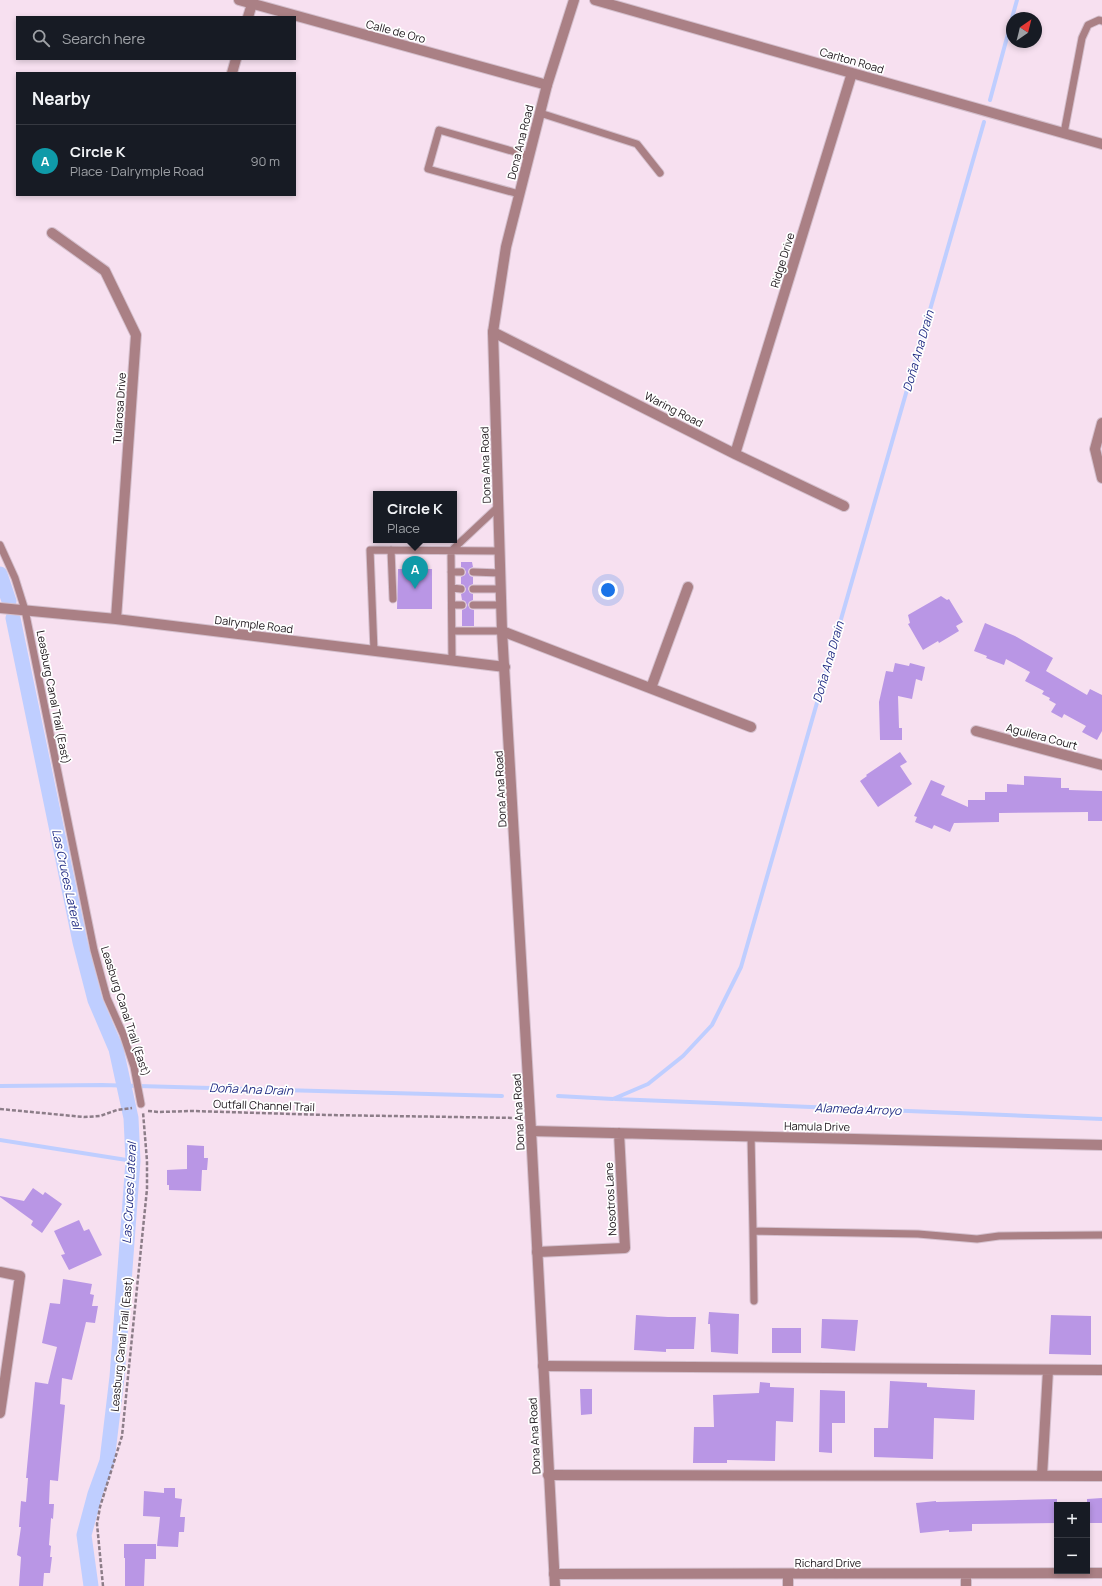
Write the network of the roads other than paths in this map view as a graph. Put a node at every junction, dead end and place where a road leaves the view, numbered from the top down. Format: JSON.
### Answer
{"nodes":[{"id":1,"x":239,"y":0,"type":"edge"},
{"id":2,"x":574,"y":0,"type":"edge"},
{"id":3,"x":595,"y":0,"type":"edge"},
{"id":4,"x":252,"y":4,"type":"junction"},
{"id":5,"x":248,"y":16,"type":"edge"},
{"id":6,"x":296,"y":16,"type":"edge"},
{"id":7,"x":296,"y":16,"type":"edge"},
{"id":8,"x":1102,"y":21,"type":"edge"},
{"id":9,"x":236,"y":60,"type":"edge"},
{"id":10,"x":232,"y":72,"type":"edge"},
{"id":11,"x":852,"y":73,"type":"junction"},
{"id":12,"x":547,"y":85,"type":"junction"},
{"id":13,"x":540,"y":113,"type":"junction"},
{"id":14,"x":1064,"y":133,"type":"junction"},
{"id":15,"x":1102,"y":144,"type":"edge"},
{"id":16,"x":529,"y":156,"type":"junction"},
{"id":17,"x":660,"y":173,"type":"dead end"},
{"id":18,"x":519,"y":194,"type":"junction"},
{"id":19,"x":52,"y":233,"type":"dead end"},
{"id":20,"x":493,"y":332,"type":"junction"},
{"id":21,"x":1102,"y":423,"type":"edge"},
{"id":22,"x":735,"y":454,"type":"junction"},
{"id":23,"x":1102,"y":478,"type":"edge"},
{"id":24,"x":844,"y":506,"type":"dead end"},
{"id":25,"x":498,"y":507,"type":"junction"},
{"id":26,"x":0,"y":545,"type":"edge"},
{"id":27,"x":391,"y":550,"type":"junction"},
{"id":28,"x":450,"y":551,"type":"junction"},
{"id":29,"x":500,"y":551,"type":"junction"},
{"id":30,"x":451,"y":572,"type":"junction"},
{"id":31,"x":461,"y":572,"type":"dead end"},
{"id":32,"x":473,"y":572,"type":"dead end"},
{"id":33,"x":500,"y":572,"type":"junction"},
{"id":34,"x":688,"y":587,"type":"dead end"},
{"id":35,"x":452,"y":588,"type":"junction"},
{"id":36,"x":461,"y":589,"type":"dead end"},
{"id":37,"x":473,"y":589,"type":"dead end"},
{"id":38,"x":501,"y":589,"type":"junction"},
{"id":39,"x":393,"y":599,"type":"dead end"},
{"id":40,"x":452,"y":605,"type":"junction"},
{"id":41,"x":462,"y":605,"type":"dead end"},
{"id":42,"x":474,"y":605,"type":"dead end"},
{"id":43,"x":501,"y":605,"type":"junction"},
{"id":44,"x":0,"y":608,"type":"edge"},
{"id":45,"x":25,"y":610,"type":"junction"},
{"id":46,"x":116,"y":619,"type":"junction"},
{"id":47,"x":453,"y":631,"type":"junction"},
{"id":48,"x":502,"y":631,"type":"junction"},
{"id":49,"x":374,"y":651,"type":"junction"},
{"id":50,"x":452,"y":660,"type":"junction"},
{"id":51,"x":504,"y":667,"type":"junction"},
{"id":52,"x":651,"y":688,"type":"junction"},
{"id":53,"x":752,"y":727,"type":"dead end"},
{"id":54,"x":976,"y":731,"type":"dead end"},
{"id":55,"x":1102,"y":765,"type":"edge"},
{"id":56,"x":142,"y":1107,"type":"road end"},
{"id":57,"x":531,"y":1131,"type":"junction"},
{"id":58,"x":619,"y":1132,"type":"junction"},
{"id":59,"x":752,"y":1136,"type":"junction"},
{"id":60,"x":1102,"y":1145,"type":"edge"},
{"id":61,"x":753,"y":1231,"type":"junction"},
{"id":62,"x":1102,"y":1235,"type":"edge"},
{"id":63,"x":537,"y":1252,"type":"junction"},
{"id":64,"x":0,"y":1272,"type":"edge"},
{"id":65,"x":754,"y":1301,"type":"dead end"},
{"id":66,"x":543,"y":1366,"type":"junction"},
{"id":67,"x":1048,"y":1370,"type":"junction"},
{"id":68,"x":1102,"y":1370,"type":"edge"},
{"id":69,"x":0,"y":1413,"type":"edge"},
{"id":70,"x":548,"y":1475,"type":"junction"},
{"id":71,"x":1042,"y":1476,"type":"junction"},
{"id":72,"x":1102,"y":1476,"type":"edge"},
{"id":73,"x":1102,"y":1573,"type":"edge"},
{"id":74,"x":554,"y":1574,"type":"junction"},
{"id":75,"x":966,"y":1574,"type":"junction"},
{"id":76,"x":643,"y":1575,"type":"junction"},
{"id":77,"x":788,"y":1575,"type":"junction"},
{"id":78,"x":555,"y":1586,"type":"edge"},
{"id":79,"x":643,"y":1586,"type":"edge"},
{"id":80,"x":788,"y":1586,"type":"edge"},
{"id":81,"x":966,"y":1586,"type":"edge"}],
"edges":[{"from":1,"to":4,"type":"street","name":"Calle de Oro"},
{"from":2,"to":12,"type":"street","name":"Dona Ana Road"},
{"from":3,"to":11,"type":"street","name":"Carlton Road"},
{"from":4,"to":5,"type":"street"},
{"from":4,"to":7,"type":"street","name":"Calle de Oro"},
{"from":6,"to":12,"type":"street","name":"Calle de Oro"},
{"from":8,"to":14,"type":"lane"},
{"from":9,"to":10,"type":"street"},
{"from":11,"to":14,"type":"street","name":"Carlton Road"},
{"from":11,"to":22,"type":"street","name":"Ridge Drive"},
{"from":12,"to":13,"type":"street","name":"Dona Ana Road"},
{"from":13,"to":16,"type":"street","name":"Dona Ana Road"},
{"from":13,"to":17,"type":"lane"},
{"from":14,"to":15,"type":"street","name":"Carlton Road"},
{"from":16,"to":18,"type":"street","name":"Dona Ana Road"},
{"from":16,"to":18,"type":"lane"},
{"from":18,"to":20,"type":"street","name":"Dona Ana Road"},
{"from":19,"to":46,"type":"street","name":"Tularosa Drive"},
{"from":20,"to":22,"type":"street","name":"Waring Road"},
{"from":20,"to":25,"type":"street","name":"Dona Ana Road"},
{"from":21,"to":23,"type":"street"},
{"from":22,"to":24,"type":"street","name":"Waring Road"},
{"from":25,"to":28,"type":"lane"},
{"from":25,"to":29,"type":"street","name":"Dona Ana Road"},
{"from":26,"to":45,"type":"lane","name":"Leasburg Canal Trail (East)"},
{"from":27,"to":28,"type":"lane"},
{"from":27,"to":39,"type":"lane"},
{"from":27,"to":49,"type":"lane"},
{"from":28,"to":29,"type":"lane"},
{"from":28,"to":30,"type":"lane"},
{"from":29,"to":33,"type":"street","name":"Dona Ana Road"},
{"from":30,"to":31,"type":"lane"},
{"from":30,"to":35,"type":"lane"},
{"from":32,"to":33,"type":"lane"},
{"from":33,"to":38,"type":"street","name":"Dona Ana Road"},
{"from":34,"to":52,"type":"street"},
{"from":35,"to":36,"type":"lane"},
{"from":35,"to":40,"type":"lane"},
{"from":37,"to":38,"type":"lane"},
{"from":38,"to":43,"type":"street","name":"Dona Ana Road"},
{"from":40,"to":41,"type":"lane"},
{"from":40,"to":47,"type":"lane"},
{"from":42,"to":43,"type":"lane"},
{"from":43,"to":48,"type":"street","name":"Dona Ana Road"},
{"from":44,"to":45,"type":"street","name":"Dalrymple Road"},
{"from":45,"to":46,"type":"street","name":"Dalrymple Road"},
{"from":45,"to":56,"type":"lane","name":"Leasburg Canal Trail (East)"},
{"from":46,"to":49,"type":"street","name":"Dalrymple Road"},
{"from":47,"to":48,"type":"lane"},
{"from":47,"to":50,"type":"lane"},
{"from":48,"to":51,"type":"street","name":"Dona Ana Road"},
{"from":48,"to":52,"type":"street"},
{"from":49,"to":50,"type":"street","name":"Dalrymple Road"},
{"from":50,"to":51,"type":"street","name":"Dalrymple Road"},
{"from":51,"to":57,"type":"street","name":"Dona Ana Road"},
{"from":52,"to":53,"type":"street"},
{"from":54,"to":55,"type":"street","name":"Aguilera Court"},
{"from":57,"to":58,"type":"street","name":"Hamula Drive"},
{"from":57,"to":63,"type":"street","name":"Dona Ana Road"},
{"from":58,"to":59,"type":"street","name":"Hamula Drive"},
{"from":58,"to":63,"type":"street","name":"Nosotros Lane"},
{"from":59,"to":60,"type":"street","name":"Hamula Drive"},
{"from":59,"to":61,"type":"lane"},
{"from":61,"to":62,"type":"lane"},
{"from":61,"to":65,"type":"lane"},
{"from":63,"to":66,"type":"street","name":"Dona Ana Road"},
{"from":64,"to":69,"type":"street"},
{"from":66,"to":67,"type":"street"},
{"from":66,"to":70,"type":"street","name":"Dona Ana Road"},
{"from":67,"to":68,"type":"street"},
{"from":67,"to":71,"type":"street"},
{"from":70,"to":71,"type":"street"},
{"from":70,"to":74,"type":"street","name":"Dona Ana Road"},
{"from":71,"to":72,"type":"street"},
{"from":73,"to":75,"type":"street","name":"Richard Drive"},
{"from":74,"to":76,"type":"street","name":"Richard Drive"},
{"from":74,"to":78,"type":"street","name":"Dona Ana Road"},
{"from":75,"to":77,"type":"street","name":"Richard Drive"},
{"from":75,"to":81,"type":"street"},
{"from":76,"to":77,"type":"street","name":"Richard Drive"},
{"from":76,"to":79,"type":"street"},
{"from":77,"to":80,"type":"street"}]}
